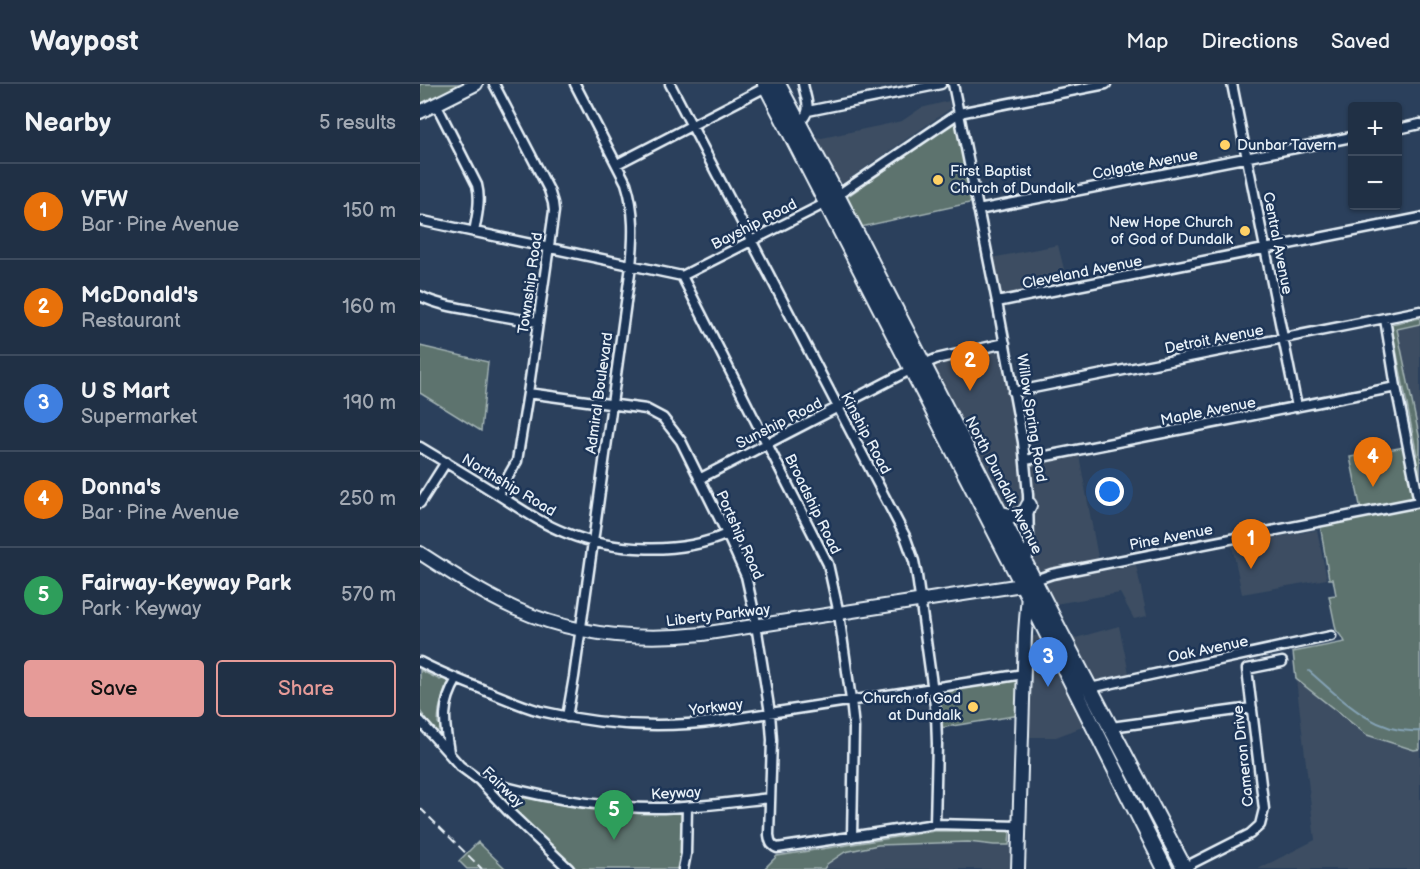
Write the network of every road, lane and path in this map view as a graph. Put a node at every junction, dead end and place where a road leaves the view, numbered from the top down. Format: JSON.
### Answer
{"nodes":[{"id":1,"x":476,"y":84,"type":"edge"},
{"id":2,"x":494,"y":84,"type":"edge"},
{"id":3,"x":575,"y":84,"type":"edge"},
{"id":4,"x":670,"y":84,"type":"edge"},
{"id":5,"x":803,"y":84,"type":"edge"},
{"id":6,"x":941,"y":84,"type":"edge"},
{"id":7,"x":953,"y":84,"type":"edge"},
{"id":8,"x":1106,"y":84,"type":"edge"},
{"id":9,"x":1232,"y":84,"type":"edge"},
{"id":10,"x":770,"y":85,"type":"edge"},
{"id":11,"x":436,"y":104,"type":"junction"},
{"id":12,"x":808,"y":111,"type":"junction"},
{"id":13,"x":420,"y":112,"type":"edge"},
{"id":14,"x":958,"y":113,"type":"junction"},
{"id":15,"x":798,"y":123,"type":"junction"},
{"id":16,"x":1420,"y":124,"type":"edge"},
{"id":17,"x":692,"y":125,"type":"junction"},
{"id":18,"x":1402,"y":128,"type":"edge"},
{"id":19,"x":1348,"y":138,"type":"edge"},
{"id":20,"x":1247,"y":157,"type":"junction"},
{"id":21,"x":617,"y":164,"type":"junction"},
{"id":22,"x":831,"y":199,"type":"junction"},
{"id":23,"x":978,"y":210,"type":"junction"},
{"id":24,"x":1420,"y":218,"type":"edge"},
{"id":25,"x":421,"y":221,"type":"edge"},
{"id":26,"x":474,"y":232,"type":"junction"},
{"id":27,"x":750,"y":240,"type":"junction"},
{"id":28,"x":549,"y":248,"type":"junction"},
{"id":29,"x":1265,"y":249,"type":"junction"},
{"id":30,"x":631,"y":266,"type":"junction"},
{"id":31,"x":682,"y":276,"type":"junction"},
{"id":32,"x":420,"y":296,"type":"edge"},
{"id":33,"x":997,"y":302,"type":"junction"},
{"id":34,"x":1420,"y":312,"type":"edge"},
{"id":35,"x":1385,"y":319,"type":"junction"},
{"id":36,"x":538,"y":322,"type":"junction"},
{"id":37,"x":1283,"y":340,"type":"junction"},
{"id":38,"x":1005,"y":343,"type":"junction"},
{"id":39,"x":917,"y":366,"type":"junction"},
{"id":40,"x":1396,"y":387,"type":"junction"},
{"id":41,"x":1013,"y":392,"type":"junction"},
{"id":42,"x":528,"y":393,"type":"junction"},
{"id":43,"x":612,"y":405,"type":"junction"},
{"id":44,"x":1297,"y":407,"type":"junction"},
{"id":45,"x":838,"y":408,"type":"junction"},
{"id":46,"x":768,"y":444,"type":"junction"},
{"id":47,"x":420,"y":447,"type":"edge"},
{"id":48,"x":1026,"y":460,"type":"junction"},
{"id":49,"x":446,"y":462,"type":"junction"},
{"id":50,"x":699,"y":479,"type":"junction"},
{"id":51,"x":498,"y":494,"type":"junction"},
{"id":52,"x":1419,"y":502,"type":"edge"},
{"id":53,"x":420,"y":503,"type":"edge"},
{"id":54,"x":1029,"y":505,"type":"junction"},
{"id":55,"x":1000,"y":514,"type":"junction"},
{"id":56,"x":727,"y":534,"type":"junction"},
{"id":57,"x":593,"y":542,"type":"junction"},
{"id":58,"x":420,"y":553,"type":"edge"},
{"id":59,"x":1027,"y":566,"type":"junction"},
{"id":60,"x":1028,"y":586,"type":"junction"},
{"id":61,"x":919,"y":601,"type":"junction"},
{"id":62,"x":839,"y":614,"type":"junction"},
{"id":63,"x":756,"y":626,"type":"junction"},
{"id":64,"x":580,"y":629,"type":"junction"},
{"id":65,"x":1331,"y":636,"type":"dead end"},
{"id":66,"x":420,"y":662,"type":"edge"},
{"id":67,"x":1282,"y":662,"type":"dead end"},
{"id":68,"x":1024,"y":674,"type":"junction"},
{"id":69,"x":457,"y":679,"type":"junction"},
{"id":70,"x":932,"y":688,"type":"junction"},
{"id":71,"x":1090,"y":688,"type":"junction"},
{"id":72,"x":851,"y":700,"type":"junction"},
{"id":73,"x":1252,"y":708,"type":"junction"},
{"id":74,"x":770,"y":713,"type":"junction"},
{"id":75,"x":567,"y":717,"type":"junction"},
{"id":76,"x":420,"y":721,"type":"edge"},
{"id":77,"x":1111,"y":727,"type":"junction"},
{"id":78,"x":449,"y":752,"type":"junction"},
{"id":79,"x":478,"y":780,"type":"junction"},
{"id":80,"x":770,"y":798,"type":"junction"},
{"id":81,"x":687,"y":807,"type":"junction"},
{"id":82,"x":935,"y":824,"type":"junction"},
{"id":83,"x":1020,"y":826,"type":"junction"},
{"id":84,"x":852,"y":837,"type":"junction"},
{"id":85,"x":1184,"y":868,"type":"edge"},
{"id":86,"x":570,"y":869,"type":"edge"},
{"id":87,"x":683,"y":869,"type":"edge"},
{"id":88,"x":1018,"y":869,"type":"edge"},
{"id":89,"x":1165,"y":869,"type":"edge"}],
"edges":[{"from":1,"to":11,"type":"street"},
{"from":2,"to":28,"type":"street","name":"Township Road"},
{"from":3,"to":21,"type":"street","name":"Admiral Boulevard"},
{"from":4,"to":17,"type":"street","name":"Kinship Road"},
{"from":5,"to":12,"type":"street"},
{"from":6,"to":12,"type":"street"},
{"from":7,"to":14,"type":"street","name":"Willow Spring Road"},
{"from":8,"to":14,"type":"street"},
{"from":9,"to":20,"type":"street","name":"Central Avenue"},
{"from":10,"to":15,"type":"main road","name":"North Dundalk Avenue"},
{"from":10,"to":17,"type":"street"},
{"from":10,"to":22,"type":"main road","name":"North Dundalk Avenue"},
{"from":11,"to":13,"type":"street"},
{"from":11,"to":26,"type":"street"},
{"from":12,"to":15,"type":"street"},
{"from":14,"to":22,"type":"street","name":"Bayship Road"},
{"from":14,"to":23,"type":"street","name":"Willow Spring Road"},
{"from":15,"to":22,"type":"main road","name":"North Dundalk Avenue"},
{"from":16,"to":18,"type":"street"},
{"from":17,"to":21,"type":"street"},
{"from":17,"to":27,"type":"street","name":"Kinship Road"},
{"from":19,"to":20,"type":"street","name":"Colgate Avenue"},
{"from":20,"to":23,"type":"street","name":"Colgate Avenue"},
{"from":20,"to":29,"type":"street","name":"Central Avenue"},
{"from":21,"to":30,"type":"street","name":"Admiral Boulevard"},
{"from":22,"to":27,"type":"street","name":"Bayship Road"},
{"from":22,"to":39,"type":"main road","name":"North Dundalk Avenue"},
{"from":23,"to":33,"type":"street","name":"Willow Spring Road"},
{"from":24,"to":29,"type":"street","name":"Cleveland Avenue"},
{"from":25,"to":26,"type":"street"},
{"from":26,"to":28,"type":"street"},
{"from":27,"to":31,"type":"street","name":"Bayship Road"},
{"from":27,"to":45,"type":"street","name":"Kinship Road"},
{"from":28,"to":30,"type":"street"},
{"from":28,"to":36,"type":"street","name":"Township Road"},
{"from":29,"to":33,"type":"street","name":"Cleveland Avenue"},
{"from":29,"to":37,"type":"street","name":"Central Avenue"},
{"from":30,"to":31,"type":"street"},
{"from":30,"to":43,"type":"street","name":"Admiral Boulevard"},
{"from":31,"to":46,"type":"street","name":"Broadship Road"},
{"from":32,"to":36,"type":"street"},
{"from":33,"to":38,"type":"street","name":"Willow Spring Road"},
{"from":34,"to":35,"type":"street","name":"Detroit Avenue"},
{"from":35,"to":37,"type":"street","name":"Detroit Avenue"},
{"from":35,"to":40,"type":"street"},
{"from":36,"to":42,"type":"street","name":"Township Road"},
{"from":37,"to":41,"type":"street","name":"Detroit Avenue"},
{"from":37,"to":44,"type":"street","name":"Central Avenue"},
{"from":38,"to":39,"type":"street","name":"Sunship Road"},
{"from":38,"to":41,"type":"street","name":"Willow Spring Road"},
{"from":39,"to":45,"type":"street","name":"Sunship Road"},
{"from":39,"to":55,"type":"main road","name":"North Dundalk Avenue"},
{"from":39,"to":60,"type":"main road","name":"North Dundalk Avenue"},
{"from":40,"to":44,"type":"street","name":"Maple Avenue"},
{"from":40,"to":52,"type":"street"},
{"from":41,"to":48,"type":"street","name":"Willow Spring Road"},
{"from":42,"to":43,"type":"street","name":"Portship Road"},
{"from":42,"to":51,"type":"street","name":"Township Road"},
{"from":43,"to":50,"type":"street","name":"Portship Road"},
{"from":43,"to":57,"type":"street","name":"Admiral Boulevard"},
{"from":44,"to":48,"type":"street","name":"Maple Avenue"},
{"from":45,"to":46,"type":"street","name":"Sunship Road"},
{"from":45,"to":61,"type":"street","name":"Kinship Road"},
{"from":46,"to":50,"type":"street","name":"Sunship Road"},
{"from":46,"to":62,"type":"street","name":"Broadship Road"},
{"from":47,"to":49,"type":"street","name":"Northship Road"},
{"from":48,"to":54,"type":"street","name":"Willow Spring Road"},
{"from":49,"to":51,"type":"street","name":"Northship Road"},
{"from":49,"to":53,"type":"street"},
{"from":50,"to":56,"type":"street","name":"Portship Road"},
{"from":51,"to":57,"type":"street","name":"Northship Road"},
{"from":52,"to":60,"type":"street","name":"Pine Avenue"},
{"from":54,"to":55,"type":"main road"},
{"from":54,"to":59,"type":"street","name":"Willow Spring Road"},
{"from":55,"to":59,"type":"main road","name":"North Dundalk Avenue"},
{"from":56,"to":57,"type":"street","name":"Northship Road"},
{"from":56,"to":63,"type":"street","name":"Portship Road"},
{"from":57,"to":64,"type":"street","name":"Admiral Boulevard"},
{"from":58,"to":64,"type":"street","name":"Liberty Parkway"},
{"from":59,"to":60,"type":"main road","name":"North Dundalk Avenue"},
{"from":60,"to":61,"type":"street","name":"Liberty Parkway"},
{"from":60,"to":68,"type":"street"},
{"from":60,"to":71,"type":"main road","name":"North Dundalk Avenue"},
{"from":60,"to":89,"type":"main road","name":"North Dundalk Avenue"},
{"from":61,"to":62,"type":"street","name":"Liberty Parkway"},
{"from":61,"to":70,"type":"street","name":"Kinship Road"},
{"from":62,"to":63,"type":"street","name":"Liberty Parkway"},
{"from":62,"to":72,"type":"street","name":"Broadship Road"},
{"from":63,"to":64,"type":"street","name":"Liberty Parkway"},
{"from":63,"to":74,"type":"street","name":"Portship Road"},
{"from":64,"to":75,"type":"street","name":"Admiral Boulevard"},
{"from":65,"to":71,"type":"street","name":"Oak Avenue"},
{"from":66,"to":69,"type":"street","name":"Yorkway"},
{"from":67,"to":73,"type":"street","name":"Cameron Drive"},
{"from":68,"to":70,"type":"street","name":"Yorkway"},
{"from":68,"to":83,"type":"street"},
{"from":69,"to":75,"type":"street","name":"Yorkway"},
{"from":69,"to":78,"type":"street"},
{"from":70,"to":72,"type":"street","name":"Yorkway"},
{"from":70,"to":82,"type":"street","name":"Kinship Road"},
{"from":71,"to":77,"type":"main road","name":"North Dundalk Avenue"},
{"from":72,"to":74,"type":"street","name":"Yorkway"},
{"from":72,"to":84,"type":"street","name":"Broadship Road"},
{"from":73,"to":77,"type":"street"},
{"from":73,"to":85,"type":"street","name":"Cameron Drive"},
{"from":74,"to":75,"type":"street","name":"Yorkway"},
{"from":74,"to":80,"type":"street","name":"Portship Road"},
{"from":76,"to":78,"type":"street","name":"Fairway"},
{"from":77,"to":85,"type":"main road","name":"North Dundalk Avenue"},
{"from":78,"to":79,"type":"street","name":"Fairway"},
{"from":79,"to":81,"type":"street","name":"Keyway"},
{"from":79,"to":86,"type":"street","name":"Fairway"},
{"from":80,"to":81,"type":"street","name":"Keyway"},
{"from":80,"to":84,"type":"street","name":"Portship Road"},
{"from":81,"to":87,"type":"street"},
{"from":82,"to":83,"type":"street"},
{"from":82,"to":84,"type":"street"},
{"from":83,"to":88,"type":"street"}]}
